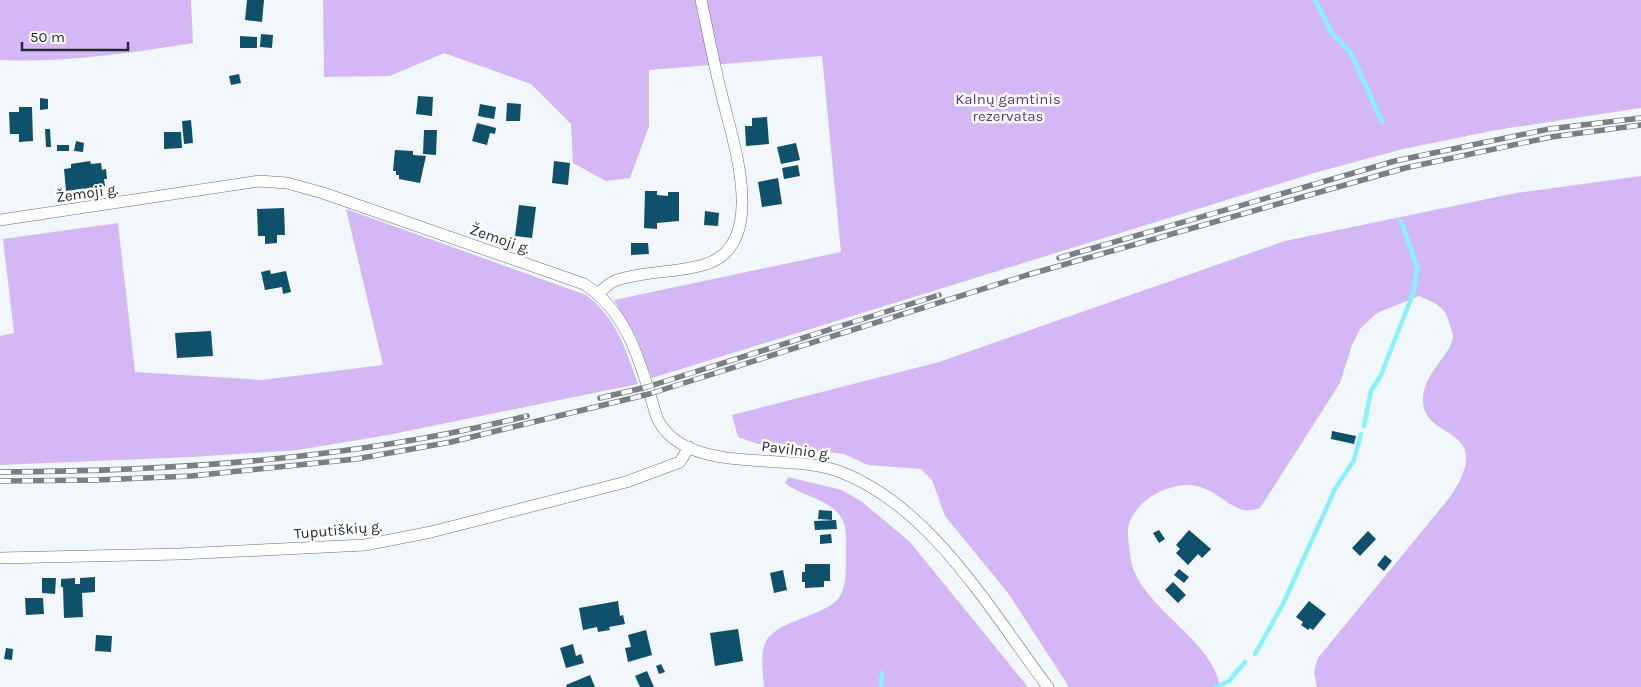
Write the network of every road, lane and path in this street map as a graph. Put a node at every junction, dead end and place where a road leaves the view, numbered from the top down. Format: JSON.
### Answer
{"nodes":[{"id":1,"x":701,"y":0,"type":"edge"},
{"id":2,"x":0,"y":220,"type":"edge"},
{"id":3,"x":598,"y":293,"type":"junction"},
{"id":4,"x":689,"y":447,"type":"junction"},
{"id":5,"x":0,"y":558,"type":"edge"},
{"id":6,"x":1048,"y":687,"type":"edge"}],
"edges":[{"from":1,"to":3,"type":"street"},
{"from":2,"to":3,"type":"street","name":"Žemoji g."},
{"from":3,"to":4,"type":"street","name":"Pavilnio g."},
{"from":4,"to":5,"type":"street","name":"Tuputiškių g."},
{"from":4,"to":6,"type":"street","name":"Pavilnio g."}]}
